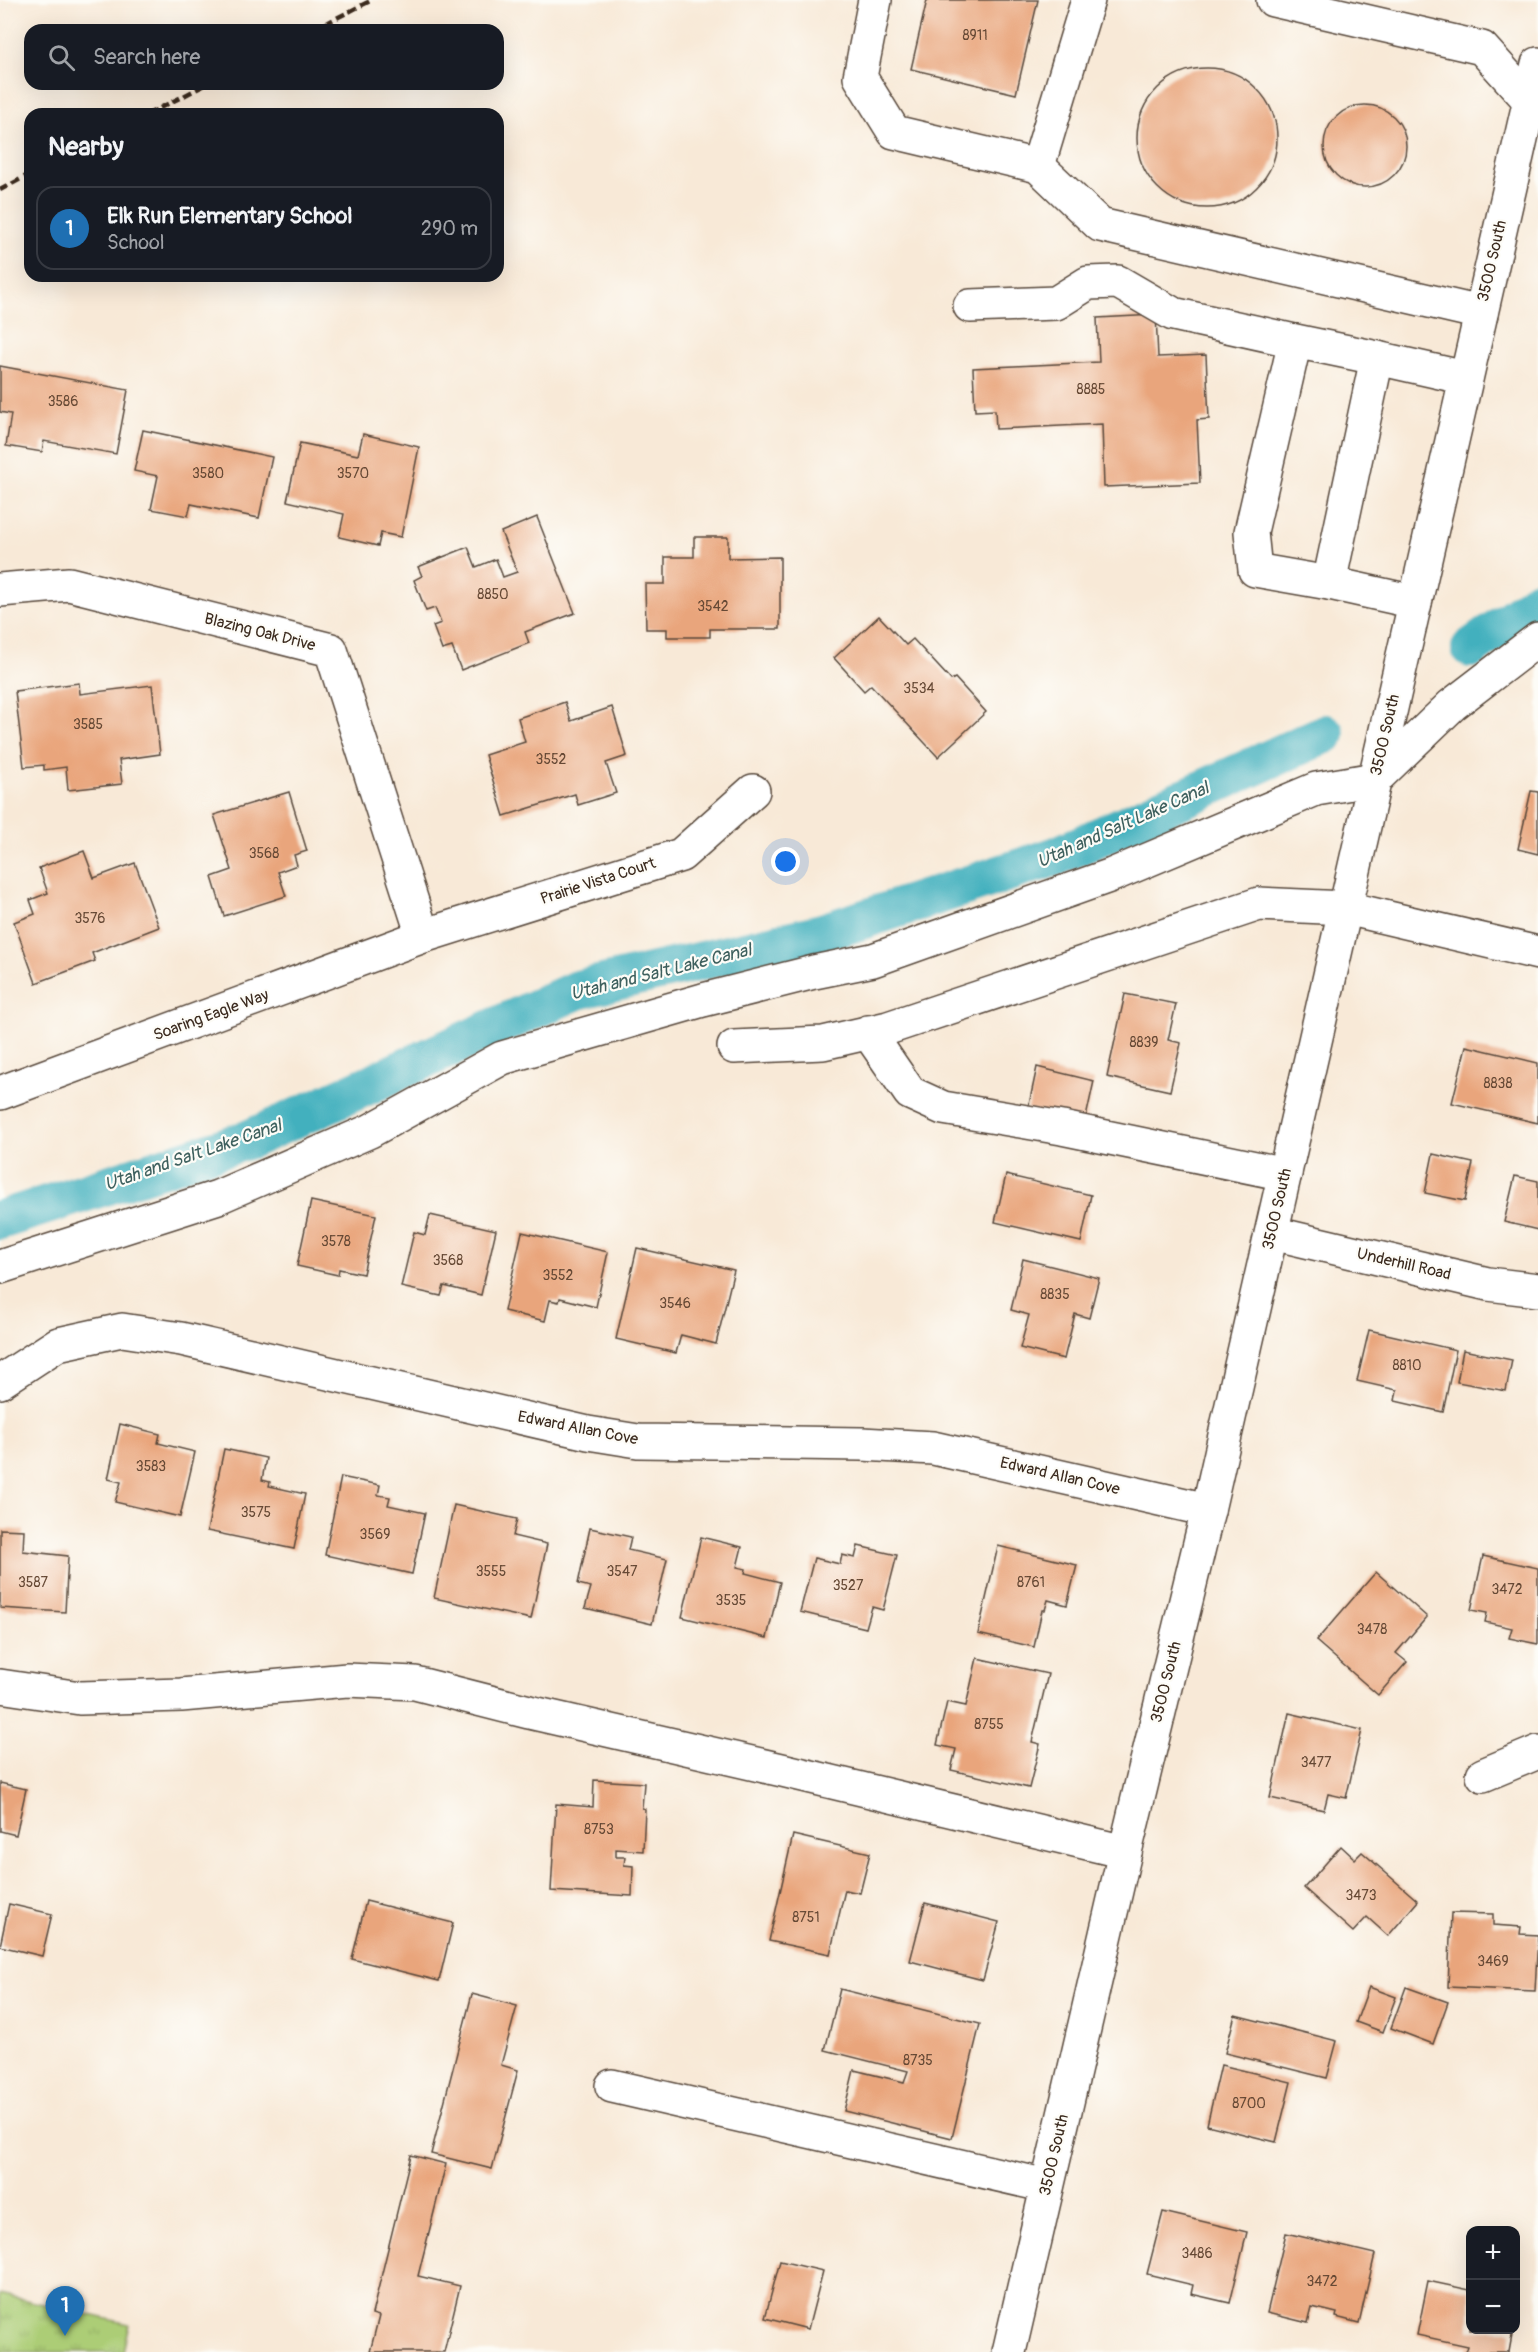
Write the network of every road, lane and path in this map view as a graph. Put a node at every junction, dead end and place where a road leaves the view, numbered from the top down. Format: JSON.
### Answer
{"nodes":[{"id":1,"x":875,"y":0,"type":"edge"},
{"id":2,"x":1088,"y":0,"type":"edge"},
{"id":3,"x":1273,"y":0,"type":"edge"},
{"id":4,"x":1538,"y":64,"type":"edge"},
{"id":5,"x":1534,"y":101,"type":"edge"},
{"id":6,"x":1038,"y":166,"type":"junction"},
{"id":7,"x":970,"y":306,"type":"dead end"},
{"id":8,"x":1481,"y":313,"type":"junction"},
{"id":9,"x":1295,"y":341,"type":"junction"},
{"id":10,"x":1377,"y":358,"type":"junction"},
{"id":11,"x":1466,"y":378,"type":"junction"},
{"id":12,"x":1329,"y":583,"type":"junction"},
{"id":13,"x":0,"y":590,"type":"edge"},
{"id":14,"x":1414,"y":602,"type":"junction"},
{"id":15,"x":1538,"y":639,"type":"edge"},
{"id":16,"x":1376,"y":773,"type":"junction"},
{"id":17,"x":753,"y":791,"type":"dead end"},
{"id":18,"x":1346,"y":908,"type":"junction"},
{"id":19,"x":423,"y":936,"type":"junction"},
{"id":20,"x":1538,"y":953,"type":"edge"},
{"id":21,"x":868,"y":1032,"type":"junction"},
{"id":22,"x":734,"y":1047,"type":"dead end"},
{"id":23,"x":0,"y":1093,"type":"edge"},
{"id":24,"x":1285,"y":1174,"type":"junction"},
{"id":25,"x":1272,"y":1233,"type":"junction"},
{"id":26,"x":0,"y":1267,"type":"edge"},
{"id":27,"x":1538,"y":1290,"type":"edge"},
{"id":28,"x":0,"y":1382,"type":"edge"},
{"id":29,"x":1208,"y":1510,"type":"junction"},
{"id":30,"x":0,"y":1686,"type":"edge"},
{"id":31,"x":1538,"y":1752,"type":"edge"},
{"id":32,"x":1483,"y":1775,"type":"dead end"},
{"id":33,"x":1125,"y":1852,"type":"junction"},
{"id":34,"x":612,"y":2086,"type":"dead end"},
{"id":35,"x":1047,"y":2186,"type":"junction"},
{"id":36,"x":1009,"y":2352,"type":"edge"}],
"edges":[{"from":1,"to":6,"type":"street"},
{"from":2,"to":6,"type":"street"},
{"from":3,"to":5,"type":"street"},
{"from":4,"to":5,"type":"street","name":"3500 South"},
{"from":5,"to":8,"type":"street","name":"3500 South"},
{"from":6,"to":8,"type":"street"},
{"from":7,"to":9,"type":"street"},
{"from":8,"to":11,"type":"street","name":"3500 South"},
{"from":9,"to":10,"type":"street"},
{"from":9,"to":12,"type":"street"},
{"from":10,"to":11,"type":"street"},
{"from":10,"to":12,"type":"street"},
{"from":11,"to":14,"type":"street","name":"3500 South"},
{"from":12,"to":14,"type":"street"},
{"from":13,"to":19,"type":"street","name":"Blazing Oak Drive"},
{"from":14,"to":16,"type":"street","name":"3500 South"},
{"from":15,"to":16,"type":"street"},
{"from":16,"to":18,"type":"street","name":"3500 South"},
{"from":16,"to":26,"type":"street"},
{"from":17,"to":19,"type":"street","name":"Prairie Vista Court"},
{"from":18,"to":20,"type":"street"},
{"from":18,"to":21,"type":"street"},
{"from":18,"to":24,"type":"street","name":"3500 South"},
{"from":19,"to":23,"type":"street","name":"Soaring Eagle Way"},
{"from":21,"to":22,"type":"street"},
{"from":21,"to":24,"type":"street"},
{"from":24,"to":25,"type":"street","name":"3500 South"},
{"from":25,"to":27,"type":"street","name":"Underhill Road"},
{"from":25,"to":29,"type":"street","name":"3500 South"},
{"from":28,"to":29,"type":"street","name":"Edward Allan Cove"},
{"from":29,"to":33,"type":"street","name":"3500 South"},
{"from":30,"to":33,"type":"street"},
{"from":31,"to":32,"type":"street"},
{"from":33,"to":35,"type":"street","name":"3500 South"},
{"from":34,"to":35,"type":"street"},
{"from":35,"to":36,"type":"street","name":"3500 South"}]}
